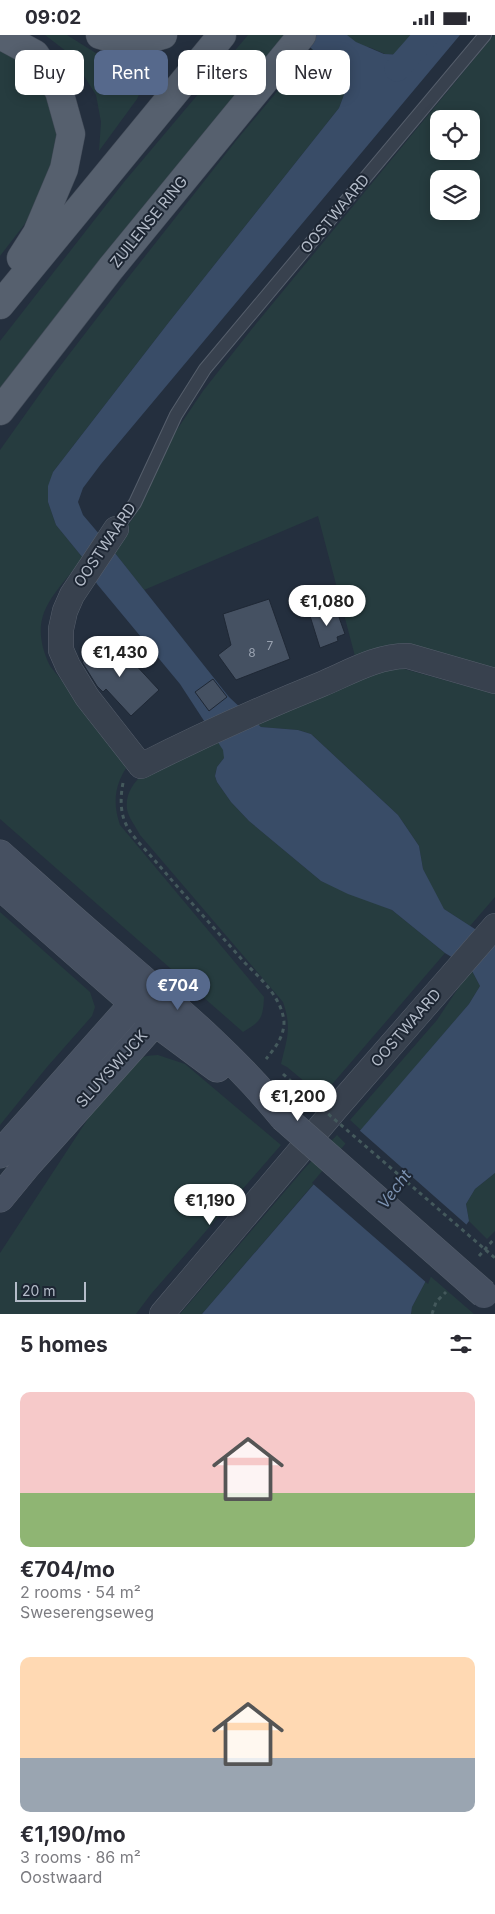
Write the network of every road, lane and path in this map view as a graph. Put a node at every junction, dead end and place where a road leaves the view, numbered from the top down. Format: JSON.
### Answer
{"nodes":[{"id":1,"x":0,"y":35,"type":"edge"},
{"id":2,"x":100,"y":35,"type":"edge"},
{"id":3,"x":163,"y":35,"type":"edge"},
{"id":4,"x":222,"y":35,"type":"edge"},
{"id":5,"x":302,"y":35,"type":"edge"},
{"id":6,"x":485,"y":35,"type":"edge"},
{"id":7,"x":0,"y":290,"type":"edge"},
{"id":8,"x":0,"y":305,"type":"edge"},
{"id":9,"x":0,"y":411,"type":"edge"},
{"id":10,"x":116,"y":529,"type":"joint"},
{"id":11,"x":495,"y":681,"type":"edge"},
{"id":12,"x":141,"y":766,"type":"junction"},
{"id":13,"x":0,"y":854,"type":"edge"},
{"id":14,"x":0,"y":885,"type":"edge"},
{"id":15,"x":494,"y":927,"type":"edge"},
{"id":16,"x":159,"y":993,"type":"junction"},
{"id":17,"x":134,"y":1003,"type":"junction"},
{"id":18,"x":155,"y":1022,"type":"junction"},
{"id":19,"x":265,"y":1059,"type":"dead end"},
{"id":20,"x":304,"y":1093,"type":"dead end"},
{"id":21,"x":283,"y":1117,"type":"junction"},
{"id":22,"x":0,"y":1154,"type":"edge"},
{"id":23,"x":0,"y":1199,"type":"edge"},
{"id":24,"x":495,"y":1258,"type":"edge"},
{"id":25,"x":489,"y":1298,"type":"edge"},
{"id":26,"x":162,"y":1314,"type":"edge"}],
"edges":[{"from":1,"to":7,"type":"main road"},
{"from":2,"to":3,"type":"main road"},
{"from":4,"to":8,"type":"main road"},
{"from":5,"to":9,"type":"main road","name":"ZUILENSE RING"},
{"from":6,"to":10,"type":"lane","name":"OOSTWAARD"},
{"from":10,"to":12,"type":"street","name":"OOSTWAARD"},
{"from":11,"to":12,"type":"street"},
{"from":12,"to":19,"type":"path"},
{"from":13,"to":16,"type":"main road"},
{"from":14,"to":17,"type":"main road"},
{"from":15,"to":26,"type":"street","name":"OOSTWAARD"},
{"from":16,"to":17,"type":"main road","name":"SLUYSWIJCK"},
{"from":16,"to":18,"type":"main road","name":"SLUYSWIJCK"},
{"from":16,"to":21,"type":"main road"},
{"from":17,"to":18,"type":"main road"},
{"from":17,"to":22,"type":"main road","name":"SLUYSWIJCK"},
{"from":18,"to":21,"type":"main road"},
{"from":18,"to":23,"type":"main road","name":"SLUYSWIJCK"},
{"from":20,"to":24,"type":"path","bridge":true},
{"from":21,"to":25,"type":"main road","bridge":true}]}
